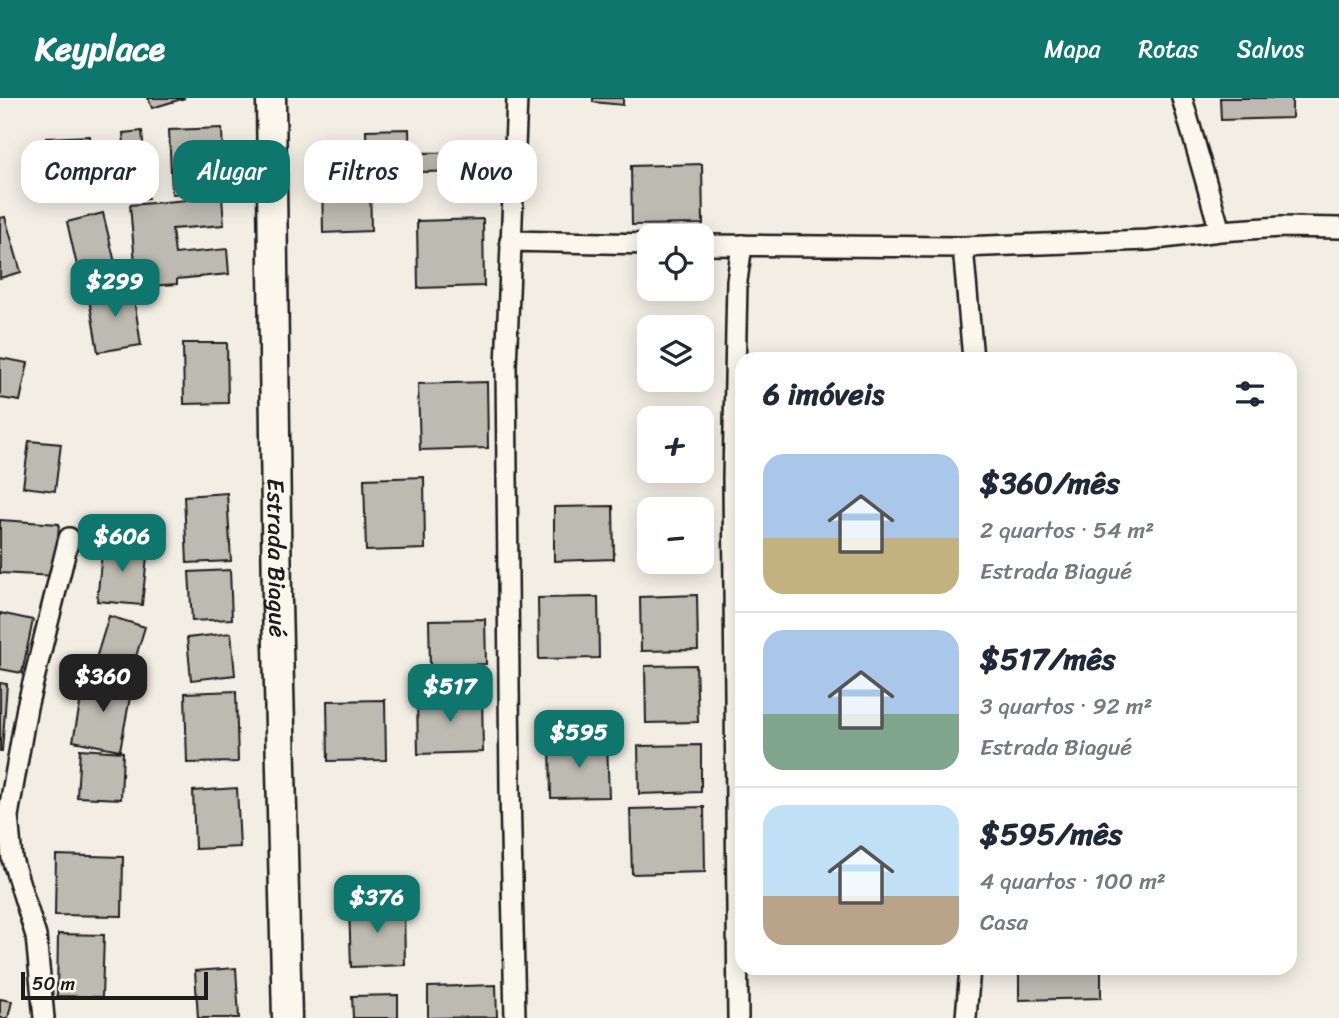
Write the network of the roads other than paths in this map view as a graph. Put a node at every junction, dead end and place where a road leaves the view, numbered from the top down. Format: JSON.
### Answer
{"nodes":[{"id":1,"x":271,"y":98,"type":"edge"},
{"id":2,"x":517,"y":98,"type":"edge"},
{"id":3,"x":1182,"y":98,"type":"edge"},
{"id":4,"x":1339,"y":228,"type":"edge"},
{"id":5,"x":1220,"y":230,"type":"junction"},
{"id":6,"x":510,"y":240,"type":"junction"},
{"id":7,"x":637,"y":243,"type":"edge"},
{"id":8,"x":714,"y":245,"type":"edge"},
{"id":9,"x":742,"y":246,"type":"junction"},
{"id":10,"x":963,"y":247,"type":"junction"},
{"id":11,"x":735,"y":352,"type":"edge"},
{"id":12,"x":972,"y":352,"type":"edge"},
{"id":13,"x":735,"y":372,"type":"edge"},
{"id":14,"x":69,"y":538,"type":"dead end"},
{"id":15,"x":735,"y":686,"type":"edge"},
{"id":16,"x":738,"y":975,"type":"edge"},
{"id":17,"x":969,"y":975,"type":"edge"},
{"id":18,"x":44,"y":1018,"type":"edge"},
{"id":19,"x":287,"y":1018,"type":"edge"},
{"id":20,"x":515,"y":1018,"type":"edge"},
{"id":21,"x":738,"y":1018,"type":"edge"},
{"id":22,"x":966,"y":1018,"type":"edge"}],
"edges":[{"from":1,"to":19,"type":"main road","name":"Estrada Biagué"},
{"from":2,"to":6,"type":"street"},
{"from":3,"to":5,"type":"street"},
{"from":4,"to":5,"type":"street"},
{"from":5,"to":10,"type":"street"},
{"from":6,"to":7,"type":"street"},
{"from":6,"to":20,"type":"street"},
{"from":8,"to":9,"type":"street"},
{"from":9,"to":10,"type":"street"},
{"from":9,"to":11,"type":"street"},
{"from":10,"to":12,"type":"street"},
{"from":13,"to":15,"type":"street"},
{"from":14,"to":18,"type":"street"},
{"from":16,"to":21,"type":"street"},
{"from":17,"to":22,"type":"street"}]}
